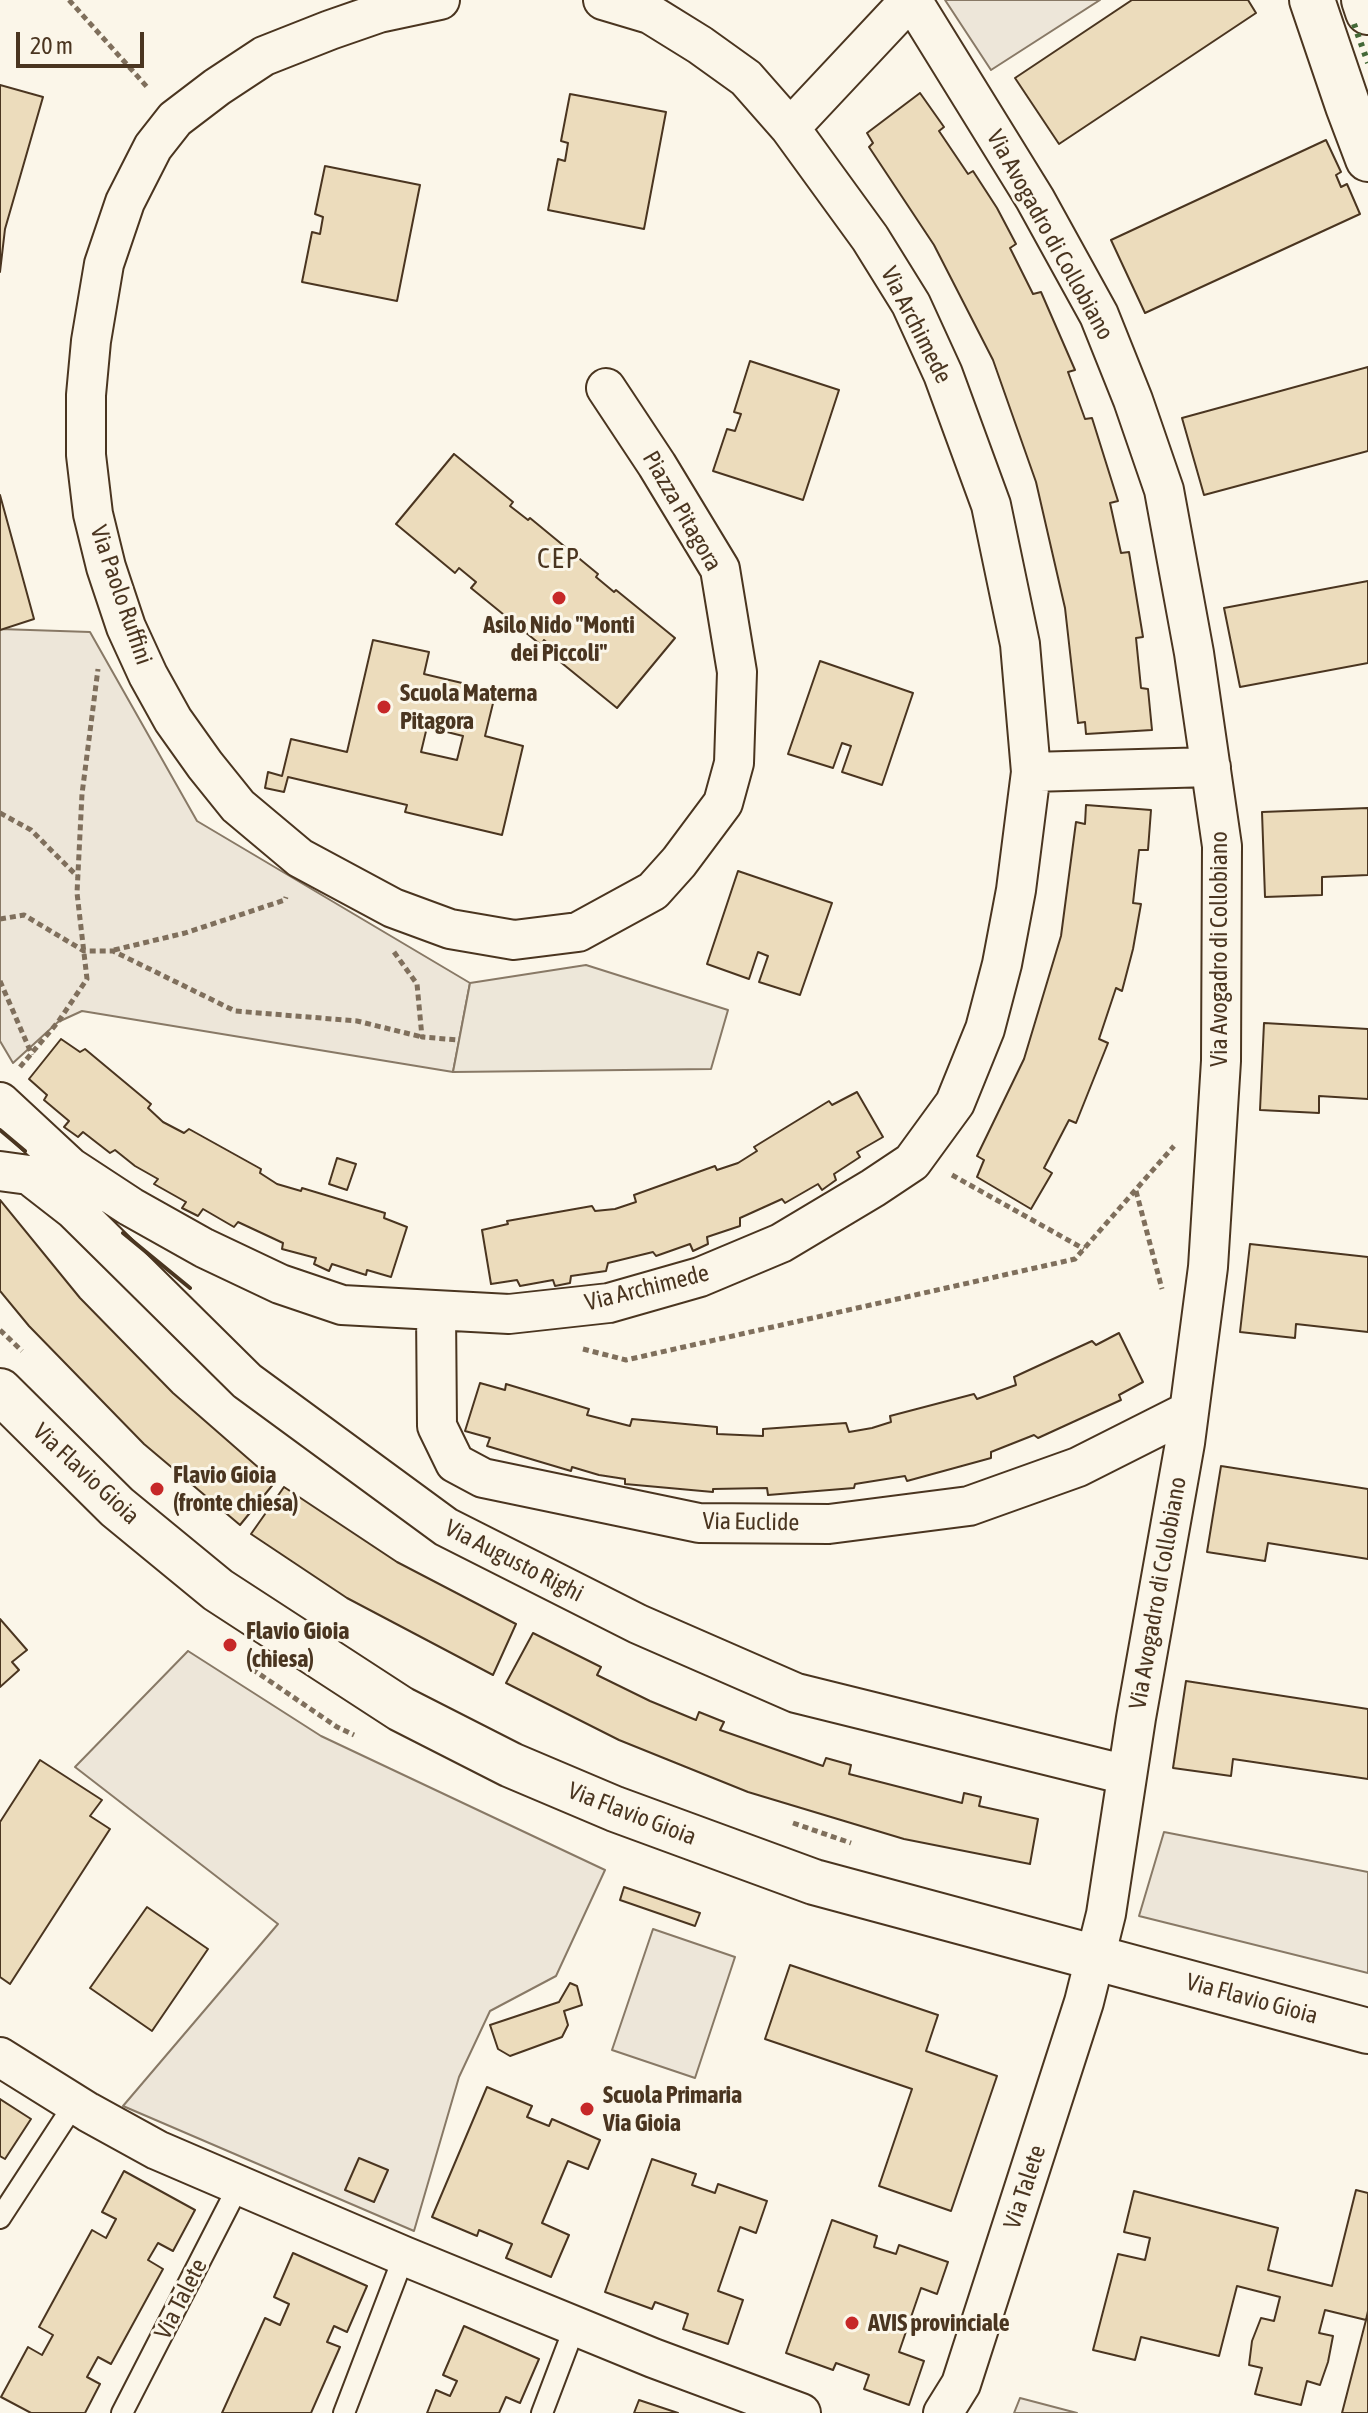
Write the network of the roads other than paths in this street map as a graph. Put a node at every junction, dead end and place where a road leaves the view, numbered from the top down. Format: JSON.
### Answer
{"nodes":[{"id":1,"x":440,"y":0,"type":"edge"},
{"id":2,"x":603,"y":0,"type":"edge"},
{"id":3,"x":911,"y":0,"type":"edge"},
{"id":4,"x":1312,"y":0,"type":"edge"},
{"id":5,"x":1364,"y":0,"type":"edge"},
{"id":6,"x":1368,"y":12,"type":"edge"},
{"id":7,"x":790,"y":128,"type":"junction"},
{"id":8,"x":1368,"y":159,"type":"edge"},
{"id":9,"x":606,"y":388,"type":"dead end"},
{"id":10,"x":1211,"y":767,"type":"junction"},
{"id":11,"x":1031,"y":772,"type":"junction"},
{"id":12,"x":410,"y":915,"type":"joint"},
{"id":13,"x":5,"y":1089,"type":"edge"},
{"id":14,"x":0,"y":1171,"type":"edge"},
{"id":15,"x":436,"y":1311,"type":"junction"},
{"id":16,"x":0,"y":1391,"type":"edge"},
{"id":17,"x":1189,"y":1411,"type":"junction"},
{"id":18,"x":1127,"y":1775,"type":"junction"},
{"id":19,"x":1097,"y":1956,"type":"junction"},
{"id":20,"x":1368,"y":2031,"type":"edge"},
{"id":21,"x":0,"y":2057,"type":"edge"},
{"id":22,"x":75,"y":2103,"type":"junction"},
{"id":23,"x":239,"y":2185,"type":"junction"},
{"id":24,"x":0,"y":2218,"type":"edge"},
{"id":25,"x":404,"y":2256,"type":"junction"},
{"id":26,"x":575,"y":2326,"type":"junction"},
{"id":27,"x":756,"y":2404,"type":"edge"},
{"id":28,"x":122,"y":2413,"type":"edge"},
{"id":29,"x":344,"y":2413,"type":"edge"},
{"id":30,"x":542,"y":2413,"type":"edge"},
{"id":31,"x":801,"y":2413,"type":"edge"},
{"id":32,"x":943,"y":2413,"type":"edge"}],
"edges":[{"from":1,"to":12,"type":"street","name":"Via Paolo Ruffini"},
{"from":2,"to":7,"type":"street","name":"Via Archimede"},
{"from":3,"to":7,"type":"street","name":"Via Avogadro di Collobiano"},
{"from":3,"to":10,"type":"street","name":"Via Avogadro di Collobiano"},
{"from":4,"to":8,"type":"main road"},
{"from":5,"to":6,"type":"main road"},
{"from":7,"to":11,"type":"street","name":"Via Archimede"},
{"from":9,"to":12,"type":"street","name":"Piazza Pitagora"},
{"from":10,"to":11,"type":"street"},
{"from":10,"to":17,"type":"street","name":"Via Avogadro di Collobiano"},
{"from":11,"to":15,"type":"street","name":"Via Archimede"},
{"from":13,"to":15,"type":"street","name":"Via Archimede"},
{"from":14,"to":18,"type":"street","name":"Via Augusto Righi"},
{"from":15,"to":17,"type":"street","name":"Via Euclide"},
{"from":16,"to":19,"type":"main road","name":"Via Flavio Gioia"},
{"from":17,"to":18,"type":"street","name":"Via Avogadro di Collobiano"},
{"from":18,"to":19,"type":"street","name":"Via Avogadro di Collobiano"},
{"from":19,"to":20,"type":"main road","name":"Via Flavio Gioia"},
{"from":19,"to":32,"type":"street","name":"Via Talete"},
{"from":21,"to":22,"type":"street"},
{"from":22,"to":23,"type":"street"},
{"from":22,"to":24,"type":"lane"},
{"from":23,"to":25,"type":"street"},
{"from":23,"to":28,"type":"lane","name":"Via Talete"},
{"from":25,"to":26,"type":"street"},
{"from":25,"to":29,"type":"lane"},
{"from":26,"to":27,"type":"street"},
{"from":26,"to":30,"type":"lane"},
{"from":27,"to":31,"type":"street"}]}
